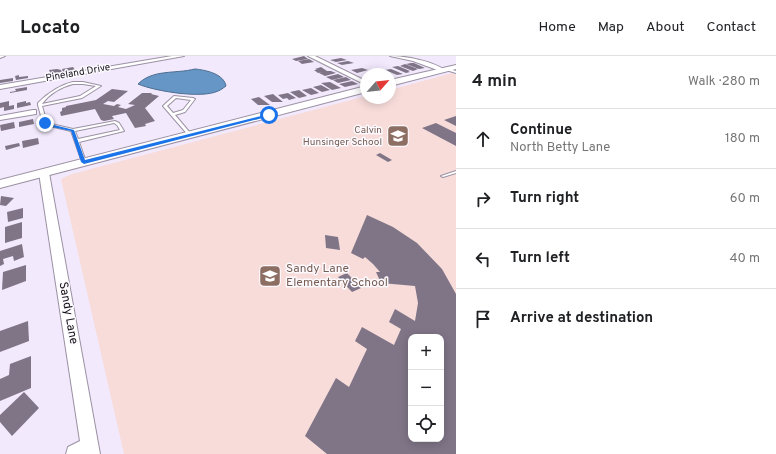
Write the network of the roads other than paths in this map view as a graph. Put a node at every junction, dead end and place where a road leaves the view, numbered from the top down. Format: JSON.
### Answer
{"nodes":[{"id":1,"x":181,"y":56,"type":"edge"},
{"id":2,"x":311,"y":56,"type":"edge"},
{"id":3,"x":393,"y":56,"type":"edge"},
{"id":4,"x":456,"y":67,"type":"edge"},
{"id":5,"x":445,"y":70,"type":"junction"},
{"id":6,"x":456,"y":72,"type":"edge"},
{"id":7,"x":360,"y":80,"type":"edge"},
{"id":8,"x":396,"y":82,"type":"edge"},
{"id":9,"x":0,"y":87,"type":"edge"},
{"id":10,"x":360,"y":91,"type":"edge"},
{"id":11,"x":40,"y":105,"type":"junction"},
{"id":12,"x":34,"y":112,"type":"dead end"},
{"id":13,"x":172,"y":115,"type":"junction"},
{"id":14,"x":0,"y":118,"type":"edge"},
{"id":15,"x":73,"y":130,"type":"junction"},
{"id":16,"x":190,"y":135,"type":"junction"},
{"id":17,"x":76,"y":141,"type":"junction"},
{"id":18,"x":84,"y":162,"type":"junction"},
{"id":19,"x":456,"y":172,"type":"edge"},
{"id":20,"x":44,"y":173,"type":"junction"},
{"id":21,"x":443,"y":176,"type":"dead end"},
{"id":22,"x":0,"y":184,"type":"edge"},
{"id":23,"x":85,"y":451,"type":"edge"}],
"edges":[{"from":1,"to":9,"type":"street","name":"Pineland Drive"},
{"from":2,"to":7,"type":"street"},
{"from":3,"to":5,"type":"street"},
{"from":4,"to":5,"type":"street"},
{"from":5,"to":6,"type":"lane"},
{"from":5,"to":8,"type":"street"},
{"from":10,"to":16,"type":"street"},
{"from":11,"to":11,"type":"lane"},
{"from":11,"to":15,"type":"lane"},
{"from":12,"to":14,"type":"street"},
{"from":13,"to":13,"type":"lane"},
{"from":13,"to":16,"type":"lane"},
{"from":15,"to":17,"type":"lane"},
{"from":15,"to":17,"type":"lane"},
{"from":16,"to":18,"type":"street"},
{"from":17,"to":18,"type":"lane"},
{"from":18,"to":20,"type":"street"},
{"from":19,"to":21,"type":"lane"},
{"from":20,"to":22,"type":"street"},
{"from":20,"to":23,"type":"street","name":"Sandy Lane"}]}
